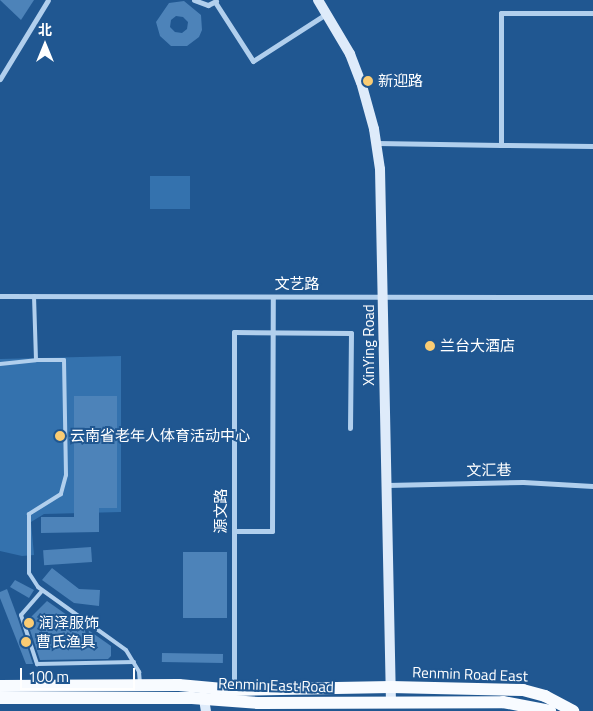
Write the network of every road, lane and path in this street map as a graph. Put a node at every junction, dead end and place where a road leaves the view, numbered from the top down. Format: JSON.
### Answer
{"nodes":[{"id":1,"x":48,"y":0,"type":"edge"},
{"id":2,"x":194,"y":0,"type":"edge"},
{"id":3,"x":318,"y":0,"type":"edge"},
{"id":4,"x":216,"y":1,"type":"edge"},
{"id":5,"x":327,"y":14,"type":"junction"},
{"id":6,"x":593,"y":14,"type":"edge"},
{"id":7,"x":0,"y":79,"type":"edge"},
{"id":8,"x":377,"y":143,"type":"junction"},
{"id":9,"x":501,"y":145,"type":"junction"},
{"id":10,"x":593,"y":146,"type":"edge"},
{"id":11,"x":0,"y":296,"type":"edge"},
{"id":12,"x":34,"y":296,"type":"junction"},
{"id":13,"x":273,"y":296,"type":"junction"},
{"id":14,"x":384,"y":297,"type":"junction"},
{"id":15,"x":593,"y":297,"type":"edge"},
{"id":16,"x":273,"y":332,"type":"junction"},
{"id":17,"x":36,"y":360,"type":"junction"},
{"id":18,"x":0,"y":364,"type":"edge"},
{"id":19,"x":350,"y":428,"type":"dead end"},
{"id":20,"x":385,"y":485,"type":"junction"},
{"id":21,"x":593,"y":486,"type":"edge"},
{"id":22,"x":234,"y":531,"type":"junction"},
{"id":23,"x":42,"y":591,"type":"junction"},
{"id":24,"x":134,"y":662,"type":"junction"},
{"id":25,"x":140,"y":685,"type":"junction"},
{"id":26,"x":0,"y":686,"type":"edge"},
{"id":27,"x":391,"y":688,"type":"junction"},
{"id":28,"x":234,"y":690,"type":"junction"},
{"id":29,"x":0,"y":698,"type":"edge"},
{"id":30,"x":391,"y":703,"type":"junction"},
{"id":31,"x":205,"y":705,"type":"edge"},
{"id":32,"x":369,"y":707,"type":"edge"},
{"id":33,"x":550,"y":711,"type":"edge"},
{"id":34,"x":573,"y":711,"type":"edge"}],
"edges":[{"from":1,"to":7,"type":"street"},
{"from":2,"to":4,"type":"street"},
{"from":3,"to":5,"type":"street","name":"XinYing Road"},
{"from":4,"to":5,"type":"street"},
{"from":5,"to":8,"type":"street","name":"XinYing Road"},
{"from":6,"to":9,"type":"street"},
{"from":8,"to":9,"type":"street"},
{"from":8,"to":14,"type":"street","name":"XinYing Road"},
{"from":9,"to":10,"type":"street"},
{"from":11,"to":12,"type":"street","name":"文艺路"},
{"from":12,"to":13,"type":"street","name":"文艺路"},
{"from":12,"to":17,"type":"lane"},
{"from":13,"to":14,"type":"street","name":"文艺路"},
{"from":13,"to":16,"type":"street"},
{"from":14,"to":15,"type":"street","name":"文艺路"},
{"from":14,"to":20,"type":"street","name":"XinYing Road"},
{"from":16,"to":19,"type":"street"},
{"from":16,"to":22,"type":"street"},
{"from":16,"to":22,"type":"street","name":"源文路"},
{"from":17,"to":18,"type":"lane"},
{"from":17,"to":23,"type":"lane"},
{"from":20,"to":21,"type":"street","name":"文汇巷"},
{"from":20,"to":27,"type":"street","name":"XinYing Road"},
{"from":22,"to":28,"type":"street","name":"源文路"},
{"from":23,"to":24,"type":"lane"},
{"from":23,"to":24,"type":"lane"},
{"from":24,"to":25,"type":"lane"},
{"from":25,"to":26,"type":"main road","name":"Renmin East Road"},
{"from":25,"to":28,"type":"main road","name":"Renmin East Road"},
{"from":27,"to":28,"type":"main road","name":"Renmin East Road"},
{"from":27,"to":30,"type":"street","name":"XinYing Road"},
{"from":27,"to":34,"type":"main road","name":"Renmin Road East"},
{"from":29,"to":31,"type":"main road","name":"Renmin East Road"},
{"from":30,"to":32,"type":"main road","name":"Renmin East Road"},
{"from":30,"to":33,"type":"main road","name":"Renmin East Road"},
{"from":31,"to":32,"type":"main road","name":"Renmin East Road"}]}
